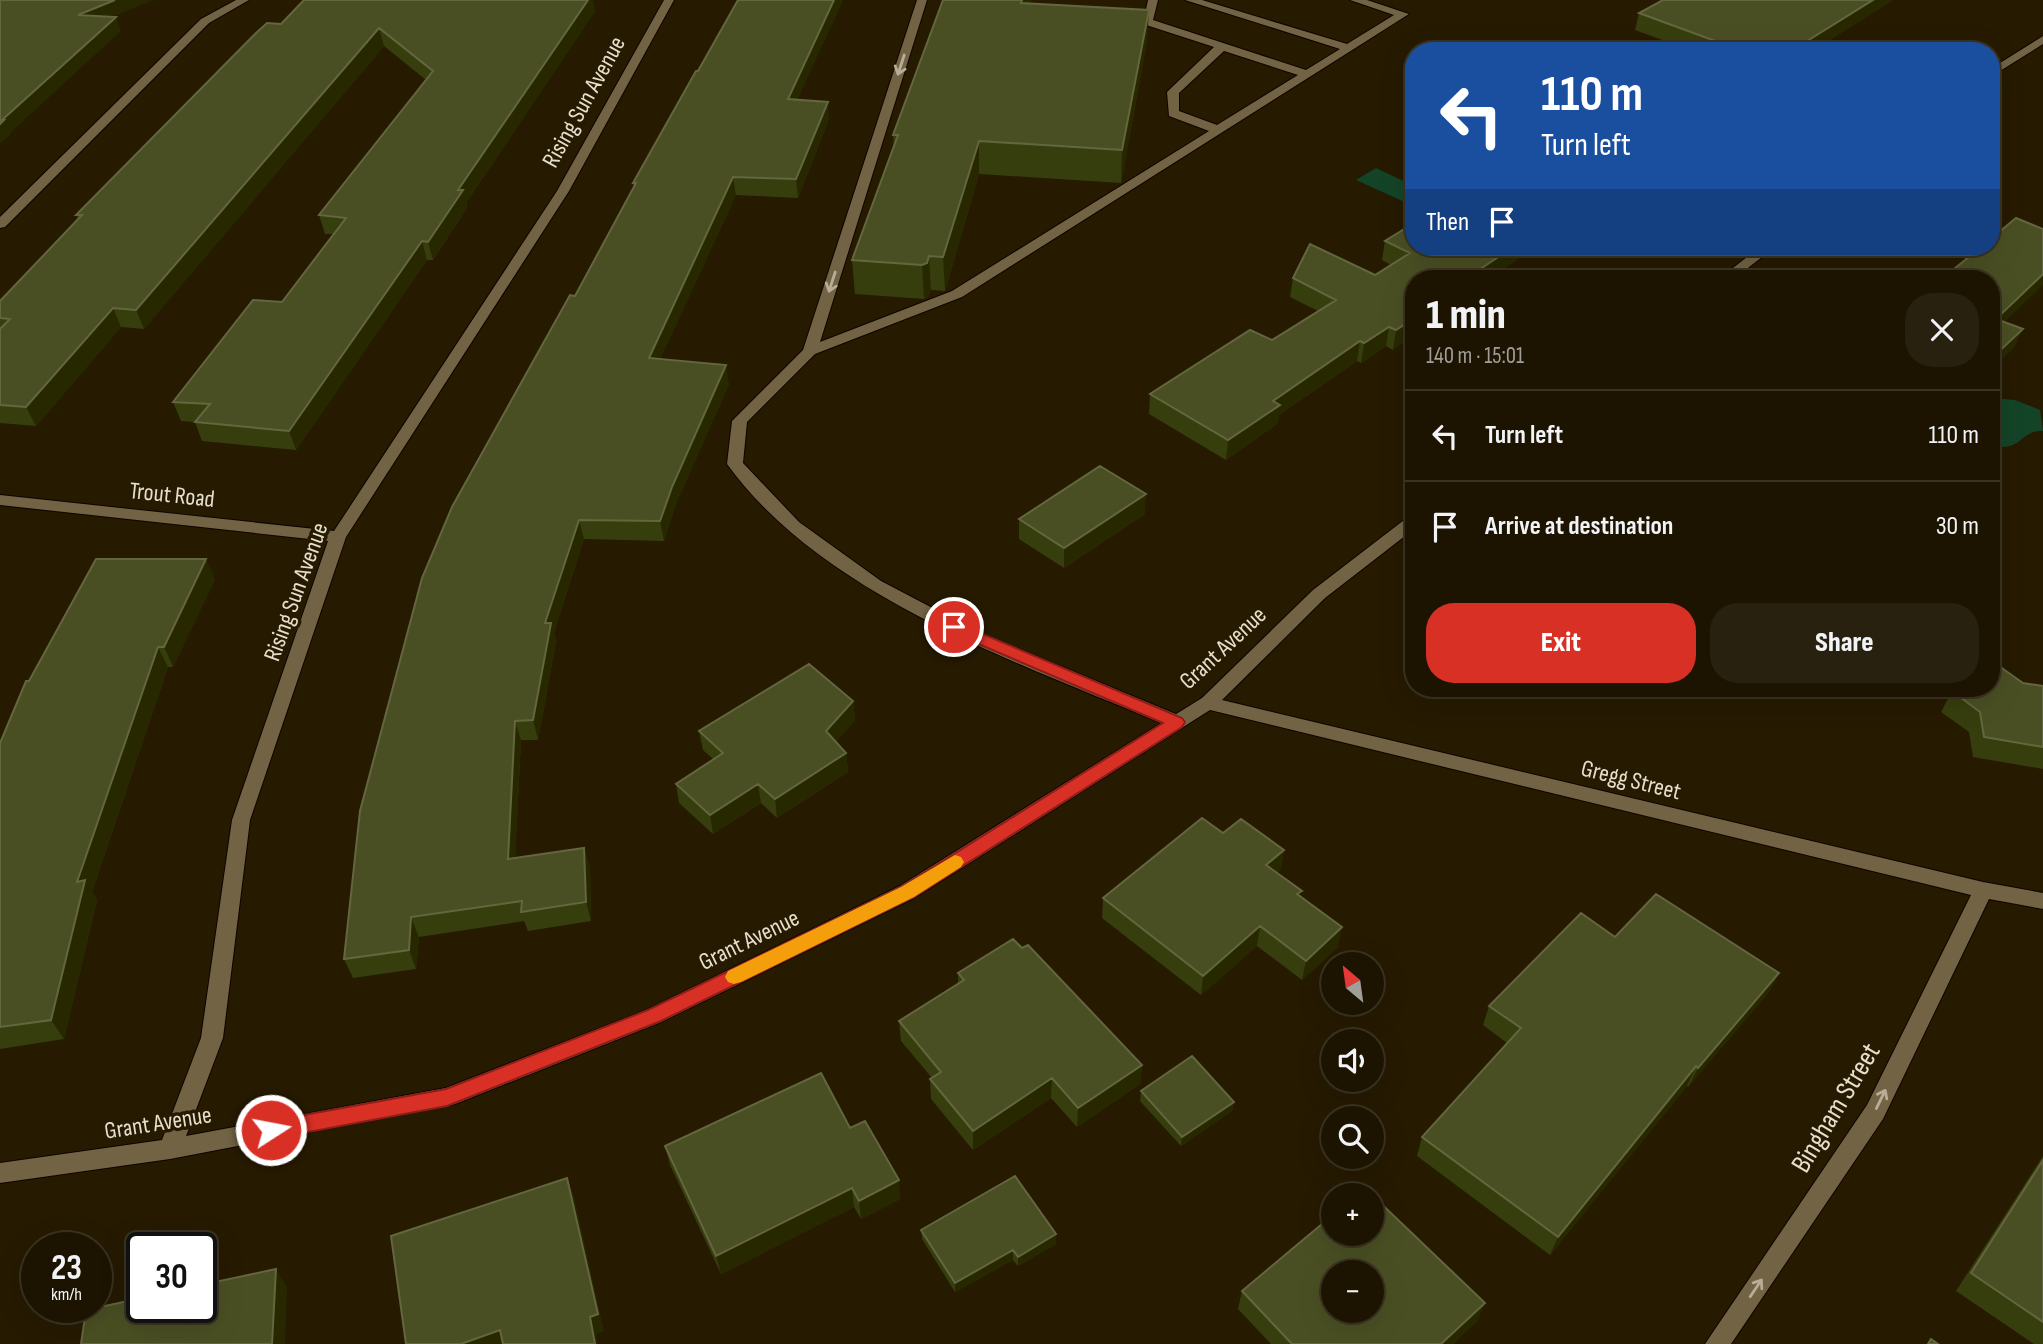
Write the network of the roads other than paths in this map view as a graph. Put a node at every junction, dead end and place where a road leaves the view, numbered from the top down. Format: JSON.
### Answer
{"nodes":[{"id":1,"x":244,"y":0,"type":"edge"},
{"id":2,"x":668,"y":0,"type":"edge"},
{"id":3,"x":922,"y":0,"type":"edge"},
{"id":4,"x":1153,"y":0,"type":"edge"},
{"id":5,"x":1190,"y":0,"type":"edge"},
{"id":6,"x":1355,"y":0,"type":"edge"},
{"id":7,"x":1133,"y":22,"type":"edge"},
{"id":8,"x":1147,"y":22,"type":"junction"},
{"id":9,"x":2043,"y":39,"type":"edge"},
{"id":10,"x":1222,"y":46,"type":"junction"},
{"id":11,"x":1349,"y":48,"type":"junction"},
{"id":12,"x":2000,"y":69,"type":"edge"},
{"id":13,"x":1307,"y":74,"type":"junction"},
{"id":14,"x":1218,"y":130,"type":"junction"},
{"id":15,"x":0,"y":224,"type":"edge"},
{"id":16,"x":1756,"y":256,"type":"edge"},
{"id":17,"x":1738,"y":270,"type":"edge"},
{"id":18,"x":810,"y":351,"type":"junction"},
{"id":19,"x":0,"y":500,"type":"edge"},
{"id":20,"x":1405,"y":528,"type":"edge"},
{"id":21,"x":338,"y":537,"type":"junction"},
{"id":22,"x":1208,"y":703,"type":"junction"},
{"id":23,"x":1177,"y":722,"type":"junction"},
{"id":24,"x":1983,"y":890,"type":"junction"},
{"id":25,"x":2043,"y":901,"type":"edge"},
{"id":26,"x":170,"y":1149,"type":"junction"},
{"id":27,"x":0,"y":1173,"type":"edge"},
{"id":28,"x":1717,"y":1344,"type":"edge"}],
"edges":[{"from":1,"to":15,"type":"street"},
{"from":2,"to":21,"type":"street","name":"Rising Sun Avenue"},
{"from":3,"to":18,"type":"street","one_way":true},
{"from":4,"to":8,"type":"street"},
{"from":5,"to":11,"type":"street"},
{"from":6,"to":11,"type":"street"},
{"from":7,"to":8,"type":"street"},
{"from":8,"to":10,"type":"street"},
{"from":9,"to":12,"type":"street"},
{"from":10,"to":13,"type":"street"},
{"from":10,"to":14,"type":"street"},
{"from":11,"to":13,"type":"street"},
{"from":13,"to":14,"type":"street"},
{"from":14,"to":18,"type":"street"},
{"from":16,"to":17,"type":"street"},
{"from":18,"to":23,"type":"street"},
{"from":19,"to":21,"type":"street","name":"Trout Road"},
{"from":20,"to":22,"type":"street","name":"Grant Avenue"},
{"from":21,"to":26,"type":"street","name":"Rising Sun Avenue"},
{"from":22,"to":23,"type":"street","name":"Grant Avenue"},
{"from":22,"to":24,"type":"street","name":"Gregg Street"},
{"from":23,"to":26,"type":"street","name":"Grant Avenue"},
{"from":24,"to":25,"type":"street","name":"Gregg Street"},
{"from":28,"to":24,"type":"street","name":"Bingham Street","one_way":true},
{"from":26,"to":27,"type":"street","name":"Grant Avenue"}]}
